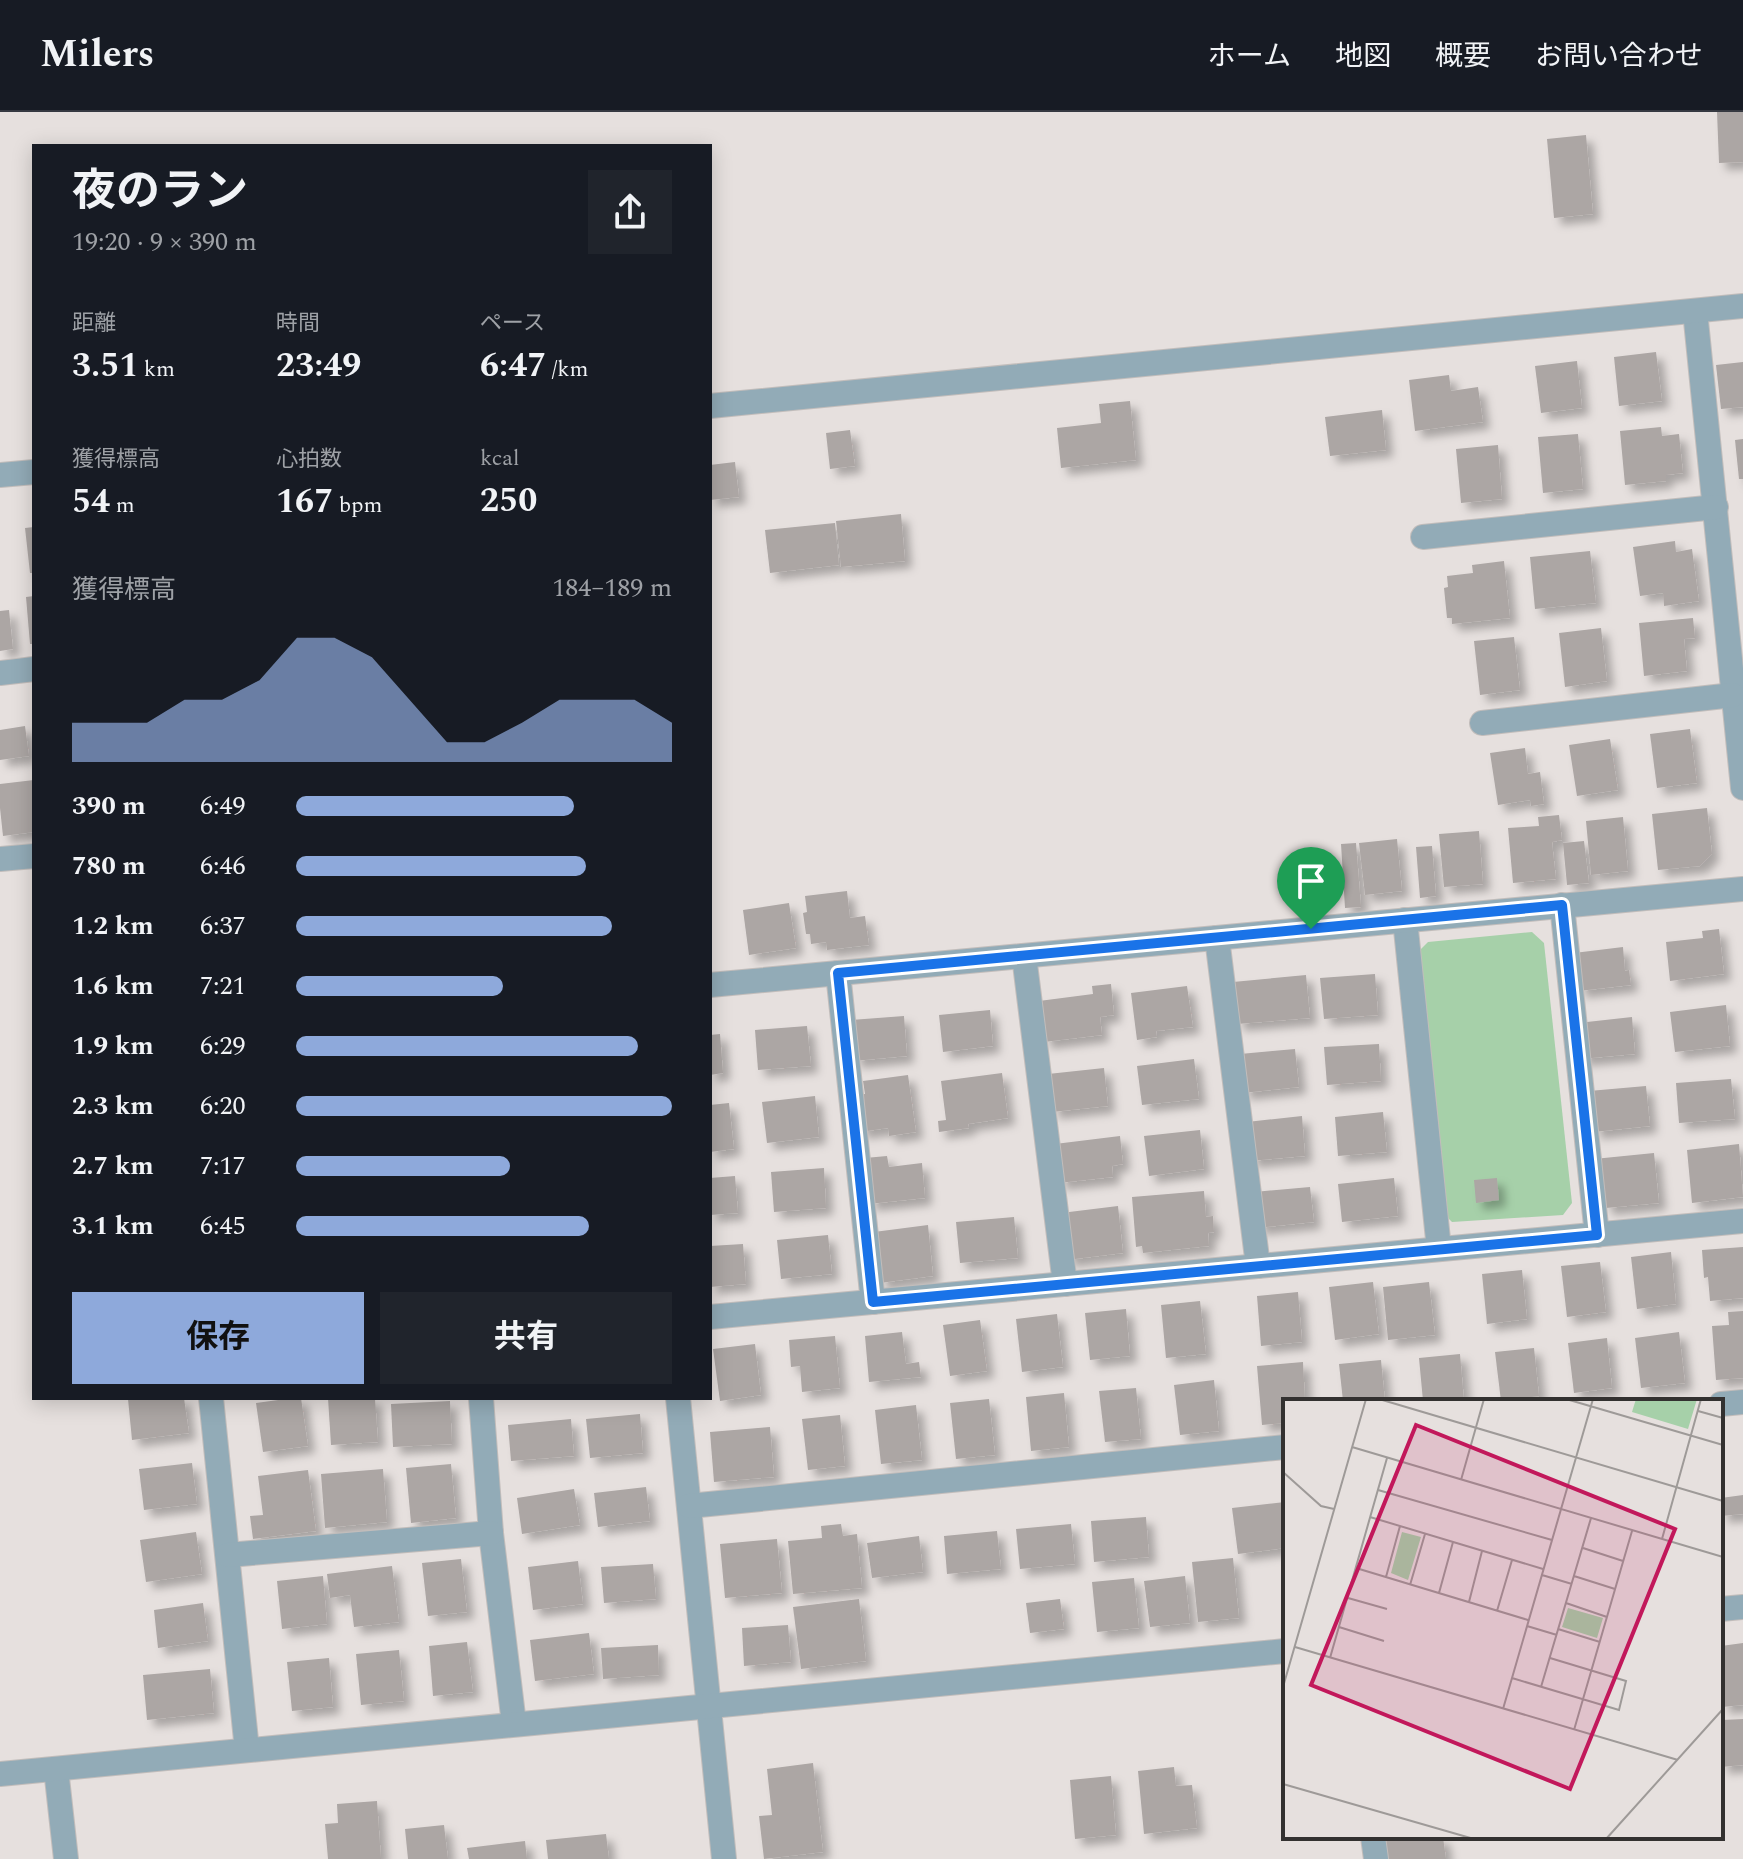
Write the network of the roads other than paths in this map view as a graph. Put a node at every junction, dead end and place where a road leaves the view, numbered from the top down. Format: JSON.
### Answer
{"nodes":[{"id":1,"x":1743,"y":306,"type":"edge"},
{"id":2,"x":1695,"y":311,"type":"junction"},
{"id":3,"x":712,"y":406,"type":"edge"},
{"id":4,"x":32,"y":472,"type":"edge"},
{"id":5,"x":0,"y":475,"type":"edge"},
{"id":6,"x":1716,"y":507,"type":"junction"},
{"id":7,"x":1423,"y":537,"type":"dead end"},
{"id":8,"x":32,"y":669,"type":"edge"},
{"id":9,"x":0,"y":673,"type":"edge"},
{"id":10,"x":1733,"y":695,"type":"junction"},
{"id":11,"x":1482,"y":723,"type":"dead end"},
{"id":12,"x":1743,"y":788,"type":"edge"},
{"id":13,"x":32,"y":856,"type":"edge"},
{"id":14,"x":0,"y":859,"type":"edge"},
{"id":15,"x":1743,"y":889,"type":"edge"},
{"id":16,"x":1562,"y":905,"type":"junction"},
{"id":17,"x":1405,"y":920,"type":"junction"},
{"id":18,"x":1217,"y":938,"type":"junction"},
{"id":19,"x":1024,"y":956,"type":"junction"},
{"id":20,"x":838,"y":973,"type":"junction"},
{"id":21,"x":712,"y":985,"type":"edge"},
{"id":22,"x":1743,"y":1221,"type":"edge"},
{"id":23,"x":1597,"y":1235,"type":"junction"},
{"id":24,"x":1439,"y":1249,"type":"junction"},
{"id":25,"x":1258,"y":1266,"type":"junction"},
{"id":26,"x":1065,"y":1284,"type":"junction"},
{"id":27,"x":873,"y":1302,"type":"junction"},
{"id":28,"x":712,"y":1317,"type":"edge"},
{"id":29,"x":211,"y":1400,"type":"edge"},
{"id":30,"x":481,"y":1400,"type":"edge"},
{"id":31,"x":678,"y":1400,"type":"edge"},
{"id":32,"x":1743,"y":1402,"type":"edge"},
{"id":33,"x":1723,"y":1404,"type":"edge"},
{"id":34,"x":1283,"y":1447,"type":"edge"},
{"id":35,"x":689,"y":1506,"type":"junction"},
{"id":36,"x":491,"y":1533,"type":"junction"},
{"id":37,"x":228,"y":1555,"type":"junction"},
{"id":38,"x":1743,"y":1607,"type":"edge"},
{"id":39,"x":1723,"y":1609,"type":"edge"},
{"id":40,"x":1283,"y":1651,"type":"edge"},
{"id":41,"x":709,"y":1706,"type":"junction"},
{"id":42,"x":514,"y":1724,"type":"junction"},
{"id":43,"x":247,"y":1750,"type":"junction"},
{"id":44,"x":56,"y":1769,"type":"junction"},
{"id":45,"x":0,"y":1774,"type":"edge"},
{"id":46,"x":1373,"y":1839,"type":"edge"},
{"id":47,"x":66,"y":1859,"type":"edge"},
{"id":48,"x":724,"y":1859,"type":"edge"},
{"id":49,"x":1376,"y":1859,"type":"edge"}],
"edges":[{"from":1,"to":2,"type":"street"},
{"from":2,"to":3,"type":"street"},
{"from":2,"to":6,"type":"street"},
{"from":4,"to":5,"type":"street"},
{"from":6,"to":7,"type":"street"},
{"from":6,"to":10,"type":"street"},
{"from":8,"to":9,"type":"street"},
{"from":10,"to":11,"type":"street"},
{"from":10,"to":12,"type":"street"},
{"from":13,"to":14,"type":"street"},
{"from":15,"to":16,"type":"street"},
{"from":16,"to":17,"type":"street"},
{"from":16,"to":23,"type":"street"},
{"from":17,"to":18,"type":"street"},
{"from":17,"to":24,"type":"street"},
{"from":18,"to":19,"type":"street"},
{"from":18,"to":25,"type":"street"},
{"from":19,"to":20,"type":"street"},
{"from":19,"to":26,"type":"street"},
{"from":20,"to":21,"type":"street"},
{"from":20,"to":27,"type":"street"},
{"from":22,"to":23,"type":"street"},
{"from":23,"to":24,"type":"street"},
{"from":24,"to":25,"type":"street"},
{"from":25,"to":26,"type":"street"},
{"from":26,"to":27,"type":"street"},
{"from":27,"to":28,"type":"street"},
{"from":29,"to":37,"type":"street"},
{"from":30,"to":36,"type":"street"},
{"from":31,"to":35,"type":"street"},
{"from":32,"to":33,"type":"street"},
{"from":34,"to":35,"type":"street"},
{"from":35,"to":41,"type":"street"},
{"from":36,"to":37,"type":"street"},
{"from":36,"to":42,"type":"street"},
{"from":37,"to":43,"type":"street"},
{"from":38,"to":39,"type":"street"},
{"from":40,"to":41,"type":"street"},
{"from":41,"to":42,"type":"street"},
{"from":41,"to":48,"type":"street"},
{"from":42,"to":43,"type":"street"},
{"from":43,"to":44,"type":"street"},
{"from":44,"to":45,"type":"street"},
{"from":44,"to":47,"type":"street"},
{"from":46,"to":49,"type":"street"}]}
